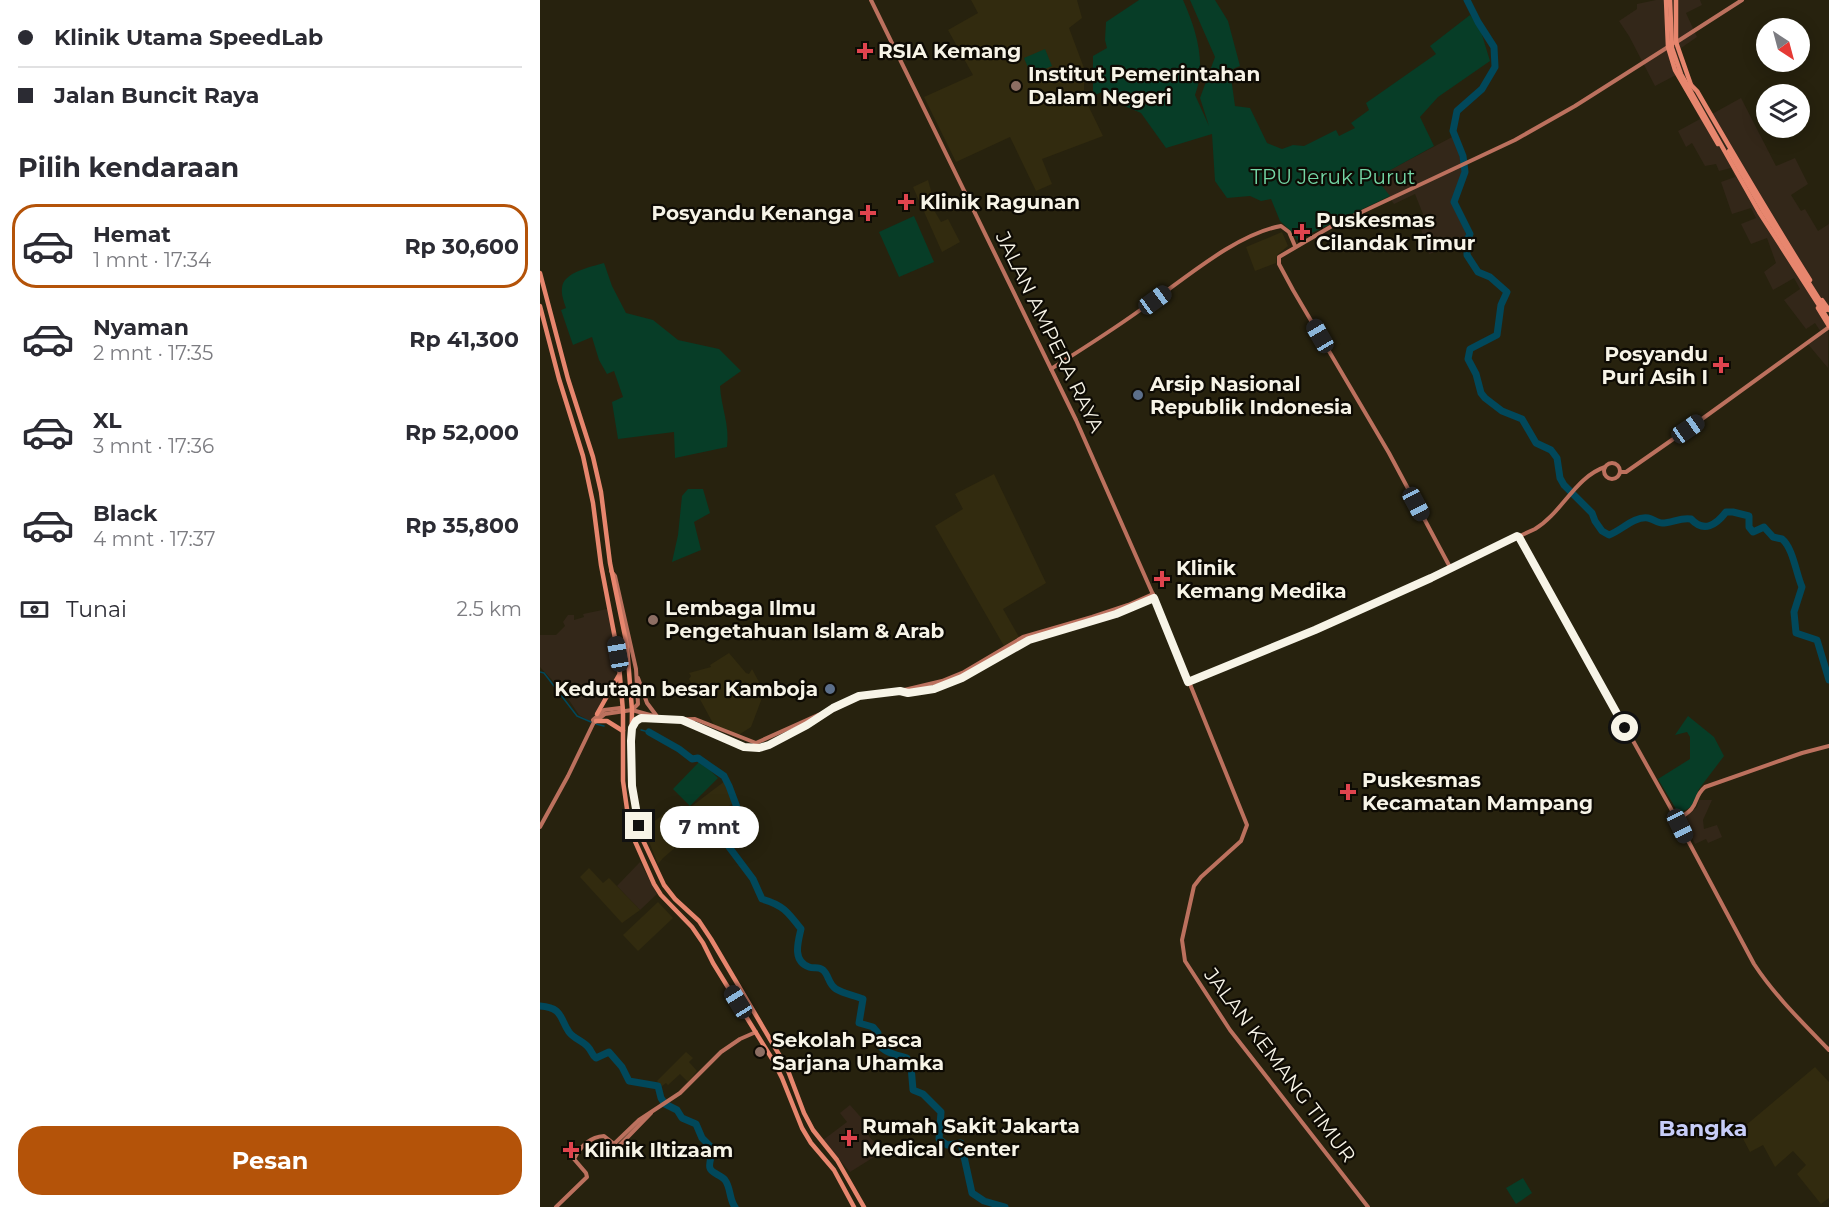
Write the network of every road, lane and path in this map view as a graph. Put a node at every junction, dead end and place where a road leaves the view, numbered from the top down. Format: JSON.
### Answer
{"nodes":[{"id":1,"x":872,"y":0,"type":"edge"},
{"id":2,"x":1668,"y":0,"type":"edge"},
{"id":3,"x":1676,"y":0,"type":"edge"},
{"id":4,"x":1742,"y":0,"type":"edge"},
{"id":5,"x":1678,"y":42,"type":"junction"},
{"id":6,"x":1668,"y":47,"type":"junction"},
{"id":7,"x":1690,"y":84,"type":"junction"},
{"id":8,"x":1295,"y":246,"type":"junction"},
{"id":9,"x":540,"y":277,"type":"edge"},
{"id":10,"x":1812,"y":283,"type":"junction"},
{"id":11,"x":1805,"y":288,"type":"junction"},
{"id":12,"x":540,"y":306,"type":"edge"},
{"id":13,"x":1829,"y":310,"type":"edge"},
{"id":14,"x":1829,"y":315,"type":"edge"},
{"id":15,"x":1829,"y":321,"type":"edge"},
{"id":16,"x":1829,"y":326,"type":"edge"},
{"id":17,"x":1051,"y":369,"type":"junction"},
{"id":18,"x":1605,"y":467,"type":"junction"},
{"id":19,"x":1620,"y":472,"type":"junction"},
{"id":20,"x":1519,"y":537,"type":"junction"},
{"id":21,"x":1451,"y":569,"type":"junction"},
{"id":22,"x":611,"y":571,"type":"junction"},
{"id":23,"x":1154,"y":596,"type":"junction"},
{"id":24,"x":636,"y":669,"type":"junction"},
{"id":25,"x":620,"y":673,"type":"junction"},
{"id":26,"x":1188,"y":682,"type":"junction"},
{"id":27,"x":623,"y":710,"type":"junction"},
{"id":28,"x":632,"y":710,"type":"junction"},
{"id":29,"x":597,"y":714,"type":"junction"},
{"id":30,"x":657,"y":718,"type":"junction"},
{"id":31,"x":595,"y":722,"type":"junction"},
{"id":32,"x":631,"y":731,"type":"junction"},
{"id":33,"x":623,"y":732,"type":"junction"},
{"id":34,"x":1827,"y":746,"type":"edge"},
{"id":35,"x":1677,"y":819,"type":"junction"},
{"id":36,"x":540,"y":827,"type":"edge"},
{"id":37,"x":682,"y":905,"type":"junction"},
{"id":38,"x":676,"y":910,"type":"junction"},
{"id":39,"x":756,"y":1032,"type":"junction"},
{"id":40,"x":1829,"y":1050,"type":"edge"},
{"id":41,"x":556,"y":1207,"type":"edge"},
{"id":42,"x":854,"y":1207,"type":"edge"},
{"id":43,"x":864,"y":1207,"type":"edge"},
{"id":44,"x":1368,"y":1207,"type":"edge"}],
"edges":[{"from":1,"to":17,"type":"street","name":"JALAN AMPERA RAYA"},
{"from":2,"to":6,"type":"main road"},
{"from":2,"to":15,"type":"main road","bridge":true},
{"from":3,"to":5,"type":"main road"},
{"from":4,"to":5,"type":"street"},
{"from":5,"to":6,"type":"street"},
{"from":5,"to":7,"type":"main road"},
{"from":6,"to":8,"type":"street"},
{"from":6,"to":11,"type":"main road"},
{"from":7,"to":10,"type":"main road"},
{"from":7,"to":14,"type":"main road","bridge":true},
{"from":8,"to":17,"type":"street"},
{"from":8,"to":21,"type":"street"},
{"from":9,"to":22,"type":"main road"},
{"from":10,"to":11,"type":"main road"},
{"from":10,"to":13,"type":"main road"},
{"from":11,"to":16,"type":"main road"},
{"from":12,"to":25,"type":"main road"},
{"from":16,"to":19,"type":"street"},
{"from":17,"to":23,"type":"street","name":"JALAN AMPERA RAYA"},
{"from":18,"to":19,"type":"street"},
{"from":18,"to":19,"type":"street"},
{"from":18,"to":20,"type":"street"},
{"from":20,"to":21,"type":"street"},
{"from":20,"to":35,"type":"street"},
{"from":21,"to":26,"type":"street"},
{"from":22,"to":24,"type":"street"},
{"from":22,"to":28,"type":"main road"},
{"from":23,"to":26,"type":"street","name":"JALAN AMPERA RAYA"},
{"from":23,"to":30,"type":"street"},
{"from":24,"to":28,"type":"street"},
{"from":24,"to":30,"type":"street"},
{"from":25,"to":27,"type":"main road"},
{"from":25,"to":29,"type":"main road"},
{"from":26,"to":44,"type":"street","name":"JALAN KEMANG TIMUR"},
{"from":27,"to":28,"type":"street"},
{"from":27,"to":29,"type":"street"},
{"from":27,"to":31,"type":"street"},
{"from":27,"to":33,"type":"main road"},
{"from":28,"to":30,"type":"street"},
{"from":28,"to":32,"type":"main road"},
{"from":29,"to":31,"type":"street"},
{"from":30,"to":32,"type":"main road"},
{"from":31,"to":33,"type":"main road"},
{"from":31,"to":36,"type":"street"},
{"from":32,"to":37,"type":"main road"},
{"from":33,"to":38,"type":"main road"},
{"from":34,"to":35,"type":"street"},
{"from":35,"to":40,"type":"street"},
{"from":37,"to":38,"type":"main road"},
{"from":37,"to":43,"type":"main road"},
{"from":38,"to":39,"type":"main road"},
{"from":39,"to":41,"type":"street"},
{"from":39,"to":42,"type":"main road"}]}
